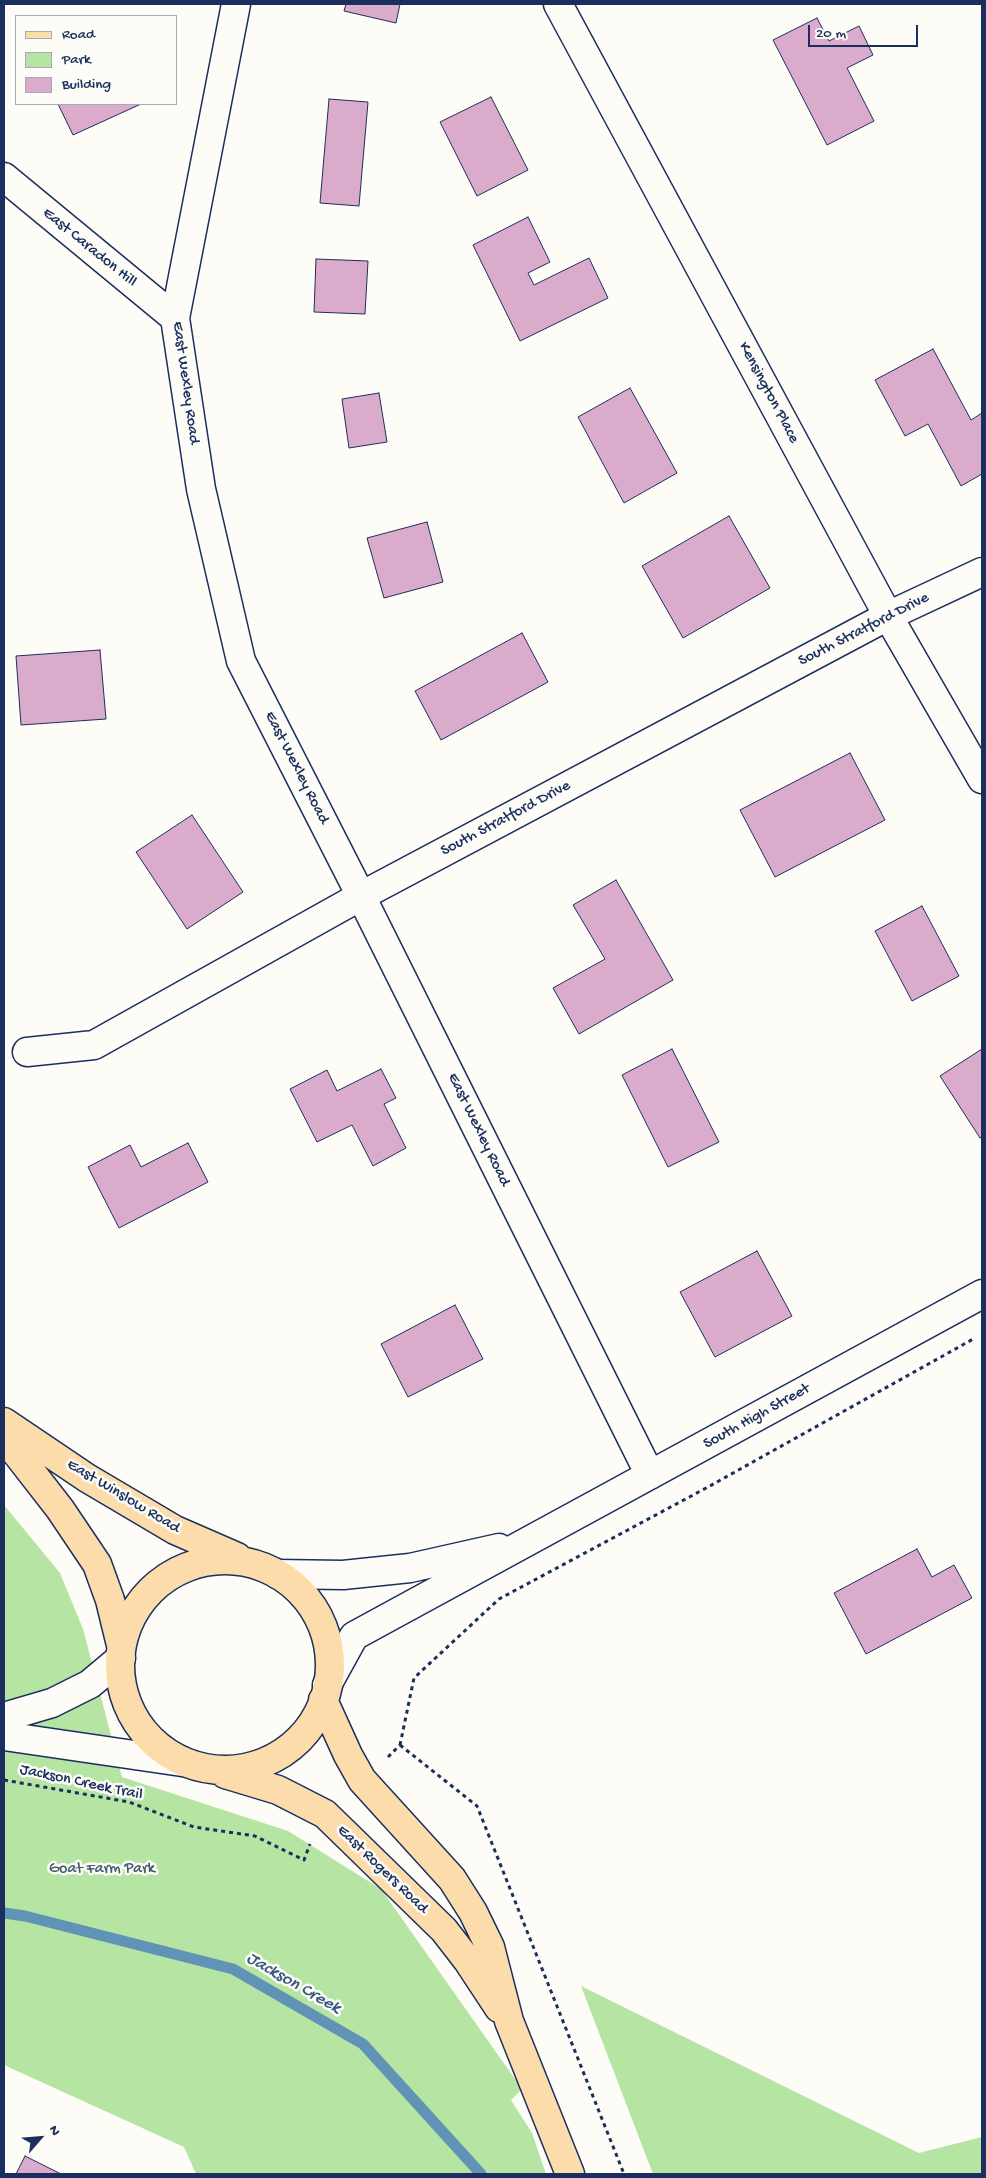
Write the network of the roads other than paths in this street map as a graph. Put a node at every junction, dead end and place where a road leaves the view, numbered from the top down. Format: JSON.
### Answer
{"nodes":[{"id":1,"x":236,"y":4,"type":"edge"},
{"id":2,"x":558,"y":4,"type":"edge"},
{"id":3,"x":4,"y":177,"type":"edge"},
{"id":4,"x":175,"y":318,"type":"junction"},
{"id":5,"x":982,"y":572,"type":"edge"},
{"id":6,"x":888,"y":616,"type":"junction"},
{"id":7,"x":982,"y":780,"type":"edge"},
{"id":8,"x":362,"y":896,"type":"junction"},
{"id":9,"x":27,"y":1052,"type":"dead end"},
{"id":10,"x":982,"y":1294,"type":"edge"},
{"id":11,"x":4,"y":1422,"type":"edge"},
{"id":12,"x":4,"y":1437,"type":"edge"},
{"id":13,"x":650,"y":1476,"type":"junction"},
{"id":14,"x":532,"y":1541,"type":"junction"},
{"id":15,"x":248,"y":1562,"type":"junction"},
{"id":16,"x":277,"y":1574,"type":"junction"},
{"id":17,"x":121,"y":1652,"type":"junction"},
{"id":18,"x":325,"y":1693,"type":"junction"},
{"id":19,"x":4,"y":1716,"type":"edge"},
{"id":20,"x":4,"y":1736,"type":"edge"},
{"id":21,"x":182,"y":1762,"type":"junction"},
{"id":22,"x":216,"y":1771,"type":"junction"},
{"id":23,"x":509,"y":2021,"type":"junction"},
{"id":24,"x":570,"y":2174,"type":"edge"}],
"edges":[{"from":1,"to":4,"type":"street","name":"East Wexley Road"},
{"from":2,"to":6,"type":"street","name":"Kensington Place"},
{"from":3,"to":4,"type":"street","name":"East Caradon Hill"},
{"from":4,"to":8,"type":"street","name":"East Wexley Road"},
{"from":5,"to":6,"type":"street","name":"South Stratford Drive"},
{"from":6,"to":7,"type":"street","name":"Kensington Place"},
{"from":6,"to":8,"type":"street","name":"South Stratford Drive"},
{"from":8,"to":9,"type":"street","name":"South Stratford Drive"},
{"from":8,"to":13,"type":"street","name":"East Wexley Road"},
{"from":10,"to":13,"type":"street","name":"South High Street"},
{"from":11,"to":15,"type":"main road","name":"East Winslow Road"},
{"from":12,"to":17,"type":"main road"},
{"from":13,"to":14,"type":"street","name":"South High Street"},
{"from":14,"to":16,"type":"street","name":"South High Street"},
{"from":14,"to":18,"type":"street","name":"South High Street"},
{"from":15,"to":16,"type":"main road","name":"East Winslow Road"},
{"from":15,"to":17,"type":"main road"},
{"from":16,"to":18,"type":"main road","name":"East Winslow Road"},
{"from":17,"to":19,"type":"street"},
{"from":17,"to":21,"type":"main road","name":"East Rogers Road"},
{"from":18,"to":22,"type":"main road"},
{"from":18,"to":23,"type":"main road","name":"East Rogers Road"},
{"from":20,"to":21,"type":"street"},
{"from":21,"to":22,"type":"main road","name":"East Rogers Road"},
{"from":22,"to":23,"type":"main road","name":"East Rogers Road"},
{"from":23,"to":24,"type":"main road","name":"East Rogers Road"}]}
